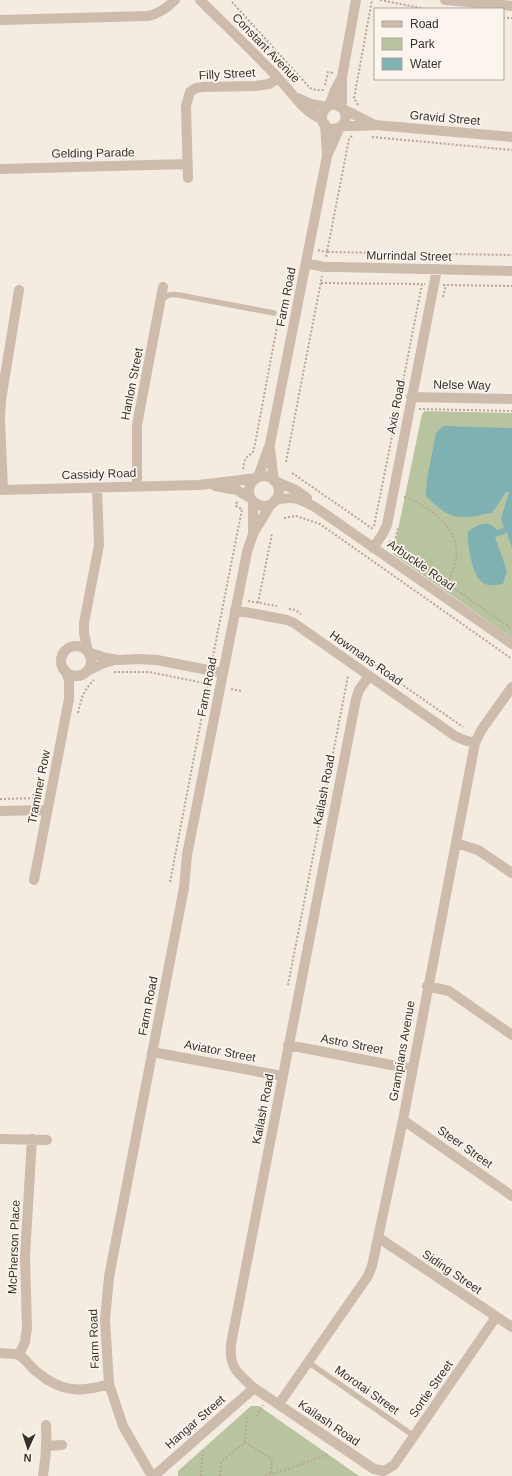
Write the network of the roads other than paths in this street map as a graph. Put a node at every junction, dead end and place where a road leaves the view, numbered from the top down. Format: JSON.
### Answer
{"nodes":[{"id":1,"x":175,"y":0,"type":"edge"},
{"id":2,"x":200,"y":0,"type":"edge"},
{"id":3,"x":356,"y":0,"type":"edge"},
{"id":4,"x":445,"y":0,"type":"edge"},
{"id":5,"x":512,"y":6,"type":"edge"},
{"id":6,"x":0,"y":20,"type":"edge"},
{"id":7,"x":342,"y":76,"type":"junction"},
{"id":8,"x":278,"y":78,"type":"junction"},
{"id":9,"x":296,"y":98,"type":"junction"},
{"id":10,"x":328,"y":107,"type":"junction"},
{"id":11,"x":343,"y":108,"type":"junction"},
{"id":12,"x":323,"y":122,"type":"junction"},
{"id":13,"x":358,"y":122,"type":"junction"},
{"id":14,"x":341,"y":127,"type":"junction"},
{"id":15,"x":512,"y":138,"type":"edge"},
{"id":16,"x":327,"y":156,"type":"junction"},
{"id":17,"x":187,"y":164,"type":"junction"},
{"id":18,"x":0,"y":168,"type":"edge"},
{"id":19,"x":188,"y":178,"type":"dead end"},
{"id":20,"x":306,"y":263,"type":"junction"},
{"id":21,"x":437,"y":269,"type":"junction"},
{"id":22,"x":512,"y":270,"type":"edge"},
{"id":23,"x":164,"y":287,"type":"dead end"},
{"id":24,"x":19,"y":290,"type":"dead end"},
{"id":25,"x":161,"y":302,"type":"junction"},
{"id":26,"x":274,"y":313,"type":"dead end"},
{"id":27,"x":512,"y":399,"type":"edge"},
{"id":28,"x":410,"y":402,"type":"junction"},
{"id":29,"x":0,"y":418,"type":"edge"},
{"id":30,"x":270,"y":444,"type":"junction"},
{"id":31,"x":258,"y":478,"type":"junction"},
{"id":32,"x":274,"y":481,"type":"junction"},
{"id":33,"x":199,"y":484,"type":"junction"},
{"id":34,"x":137,"y":486,"type":"junction"},
{"id":35,"x":98,"y":488,"type":"junction"},
{"id":36,"x":2,"y":490,"type":"edge"},
{"id":37,"x":252,"y":500,"type":"junction"},
{"id":38,"x":273,"y":502,"type":"junction"},
{"id":39,"x":315,"y":507,"type":"junction"},
{"id":40,"x":253,"y":534,"type":"junction"},
{"id":41,"x":373,"y":548,"type":"junction"},
{"id":42,"x":235,"y":610,"type":"junction"},
{"id":43,"x":84,"y":623,"type":"junction"},
{"id":44,"x":512,"y":644,"type":"edge"},
{"id":45,"x":68,"y":649,"type":"junction"},
{"id":46,"x":88,"y":652,"type":"junction"},
{"id":47,"x":119,"y":660,"type":"junction"},
{"id":48,"x":65,"y":670,"type":"junction"},
{"id":49,"x":86,"y":672,"type":"junction"},
{"id":50,"x":223,"y":673,"type":"junction"},
{"id":51,"x":369,"y":676,"type":"junction"},
{"id":52,"x":512,"y":687,"type":"edge"},
{"id":53,"x":69,"y":699,"type":"junction"},
{"id":54,"x":475,"y":743,"type":"junction"},
{"id":55,"x":47,"y":810,"type":"junction"},
{"id":56,"x":0,"y":811,"type":"edge"},
{"id":57,"x":456,"y":843,"type":"junction"},
{"id":58,"x":512,"y":873,"type":"edge"},
{"id":59,"x":34,"y":880,"type":"dead end"},
{"id":60,"x":427,"y":986,"type":"junction"},
{"id":61,"x":512,"y":1035,"type":"edge"},
{"id":62,"x":288,"y":1046,"type":"junction"},
{"id":63,"x":152,"y":1052,"type":"junction"},
{"id":64,"x":412,"y":1069,"type":"junction"},
{"id":65,"x":282,"y":1076,"type":"junction"},
{"id":66,"x":403,"y":1120,"type":"junction"},
{"id":67,"x":32,"y":1139,"type":"junction"},
{"id":68,"x":0,"y":1140,"type":"edge"},
{"id":69,"x":47,"y":1140,"type":"dead end"},
{"id":70,"x":512,"y":1196,"type":"edge"},
{"id":71,"x":379,"y":1238,"type":"junction"},
{"id":72,"x":496,"y":1317,"type":"junction"},
{"id":73,"x":512,"y":1327,"type":"edge"},
{"id":74,"x":0,"y":1353,"type":"edge"},
{"id":75,"x":18,"y":1355,"type":"junction"},
{"id":76,"x":308,"y":1362,"type":"junction"},
{"id":77,"x":109,"y":1384,"type":"junction"},
{"id":78,"x":254,"y":1388,"type":"junction"},
{"id":79,"x":279,"y":1404,"type":"junction"},
{"id":80,"x":46,"y":1425,"type":"dead end"},
{"id":81,"x":414,"y":1436,"type":"junction"},
{"id":82,"x":62,"y":1445,"type":"dead end"},
{"id":83,"x":47,"y":1446,"type":"junction"},
{"id":84,"x":384,"y":1472,"type":"joint"},
{"id":85,"x":42,"y":1476,"type":"edge"},
{"id":86,"x":153,"y":1476,"type":"edge"}],
"edges":[{"from":1,"to":6,"type":"street"},
{"from":2,"to":8,"type":"street","name":"Constant Avenue"},
{"from":3,"to":7,"type":"street"},
{"from":4,"to":5,"type":"street"},
{"from":7,"to":10,"type":"street"},
{"from":7,"to":11,"type":"street"},
{"from":8,"to":9,"type":"street","name":"Constant Avenue"},
{"from":8,"to":17,"type":"street","name":"Filly Street"},
{"from":9,"to":10,"type":"street","name":"Constant Avenue"},
{"from":9,"to":12,"type":"street","name":"Constant Avenue"},
{"from":10,"to":11,"type":"street"},
{"from":10,"to":12,"type":"street"},
{"from":11,"to":13,"type":"street"},
{"from":11,"to":14,"type":"street"},
{"from":12,"to":14,"type":"street"},
{"from":12,"to":16,"type":"street","name":"Farm Road"},
{"from":13,"to":14,"type":"street","name":"Gravid Street"},
{"from":13,"to":15,"type":"street","name":"Gravid Street"},
{"from":14,"to":16,"type":"street","name":"Farm Road"},
{"from":16,"to":20,"type":"street","name":"Farm Road"},
{"from":17,"to":18,"type":"street","name":"Gelding Parade"},
{"from":17,"to":19,"type":"street","name":"Filly Street"},
{"from":20,"to":21,"type":"street","name":"Murrindal Street"},
{"from":20,"to":30,"type":"street","name":"Farm Road"},
{"from":21,"to":22,"type":"street","name":"Murrindal Street"},
{"from":21,"to":28,"type":"street","name":"Axis Road"},
{"from":23,"to":25,"type":"street","name":"Hanlon Street"},
{"from":24,"to":29,"type":"street"},
{"from":25,"to":26,"type":"lane"},
{"from":25,"to":34,"type":"street","name":"Hanlon Street"},
{"from":27,"to":28,"type":"street","name":"Nelse Way"},
{"from":28,"to":41,"type":"street","name":"Axis Road"},
{"from":29,"to":36,"type":"street"},
{"from":30,"to":31,"type":"street","name":"Farm Road"},
{"from":30,"to":32,"type":"street","name":"Farm Road"},
{"from":31,"to":32,"type":"street"},
{"from":31,"to":33,"type":"street","name":"Cassidy Road"},
{"from":31,"to":37,"type":"street"},
{"from":32,"to":38,"type":"street"},
{"from":32,"to":39,"type":"street","name":"Arbuckle Road"},
{"from":33,"to":34,"type":"street","name":"Cassidy Road"},
{"from":33,"to":37,"type":"street","name":"Cassidy Road"},
{"from":34,"to":35,"type":"street","name":"Cassidy Road"},
{"from":35,"to":36,"type":"street","name":"Cassidy Road"},
{"from":35,"to":43,"type":"street"},
{"from":37,"to":38,"type":"street"},
{"from":37,"to":40,"type":"street","name":"Farm Road"},
{"from":38,"to":39,"type":"street","name":"Arbuckle Road"},
{"from":38,"to":40,"type":"street","name":"Farm Road"},
{"from":39,"to":41,"type":"street","name":"Arbuckle Road"},
{"from":40,"to":42,"type":"street","name":"Farm Road"},
{"from":41,"to":44,"type":"street","name":"Arbuckle Road"},
{"from":42,"to":50,"type":"street","name":"Farm Road"},
{"from":42,"to":51,"type":"street","name":"Howmans Road"},
{"from":43,"to":45,"type":"street"},
{"from":43,"to":46,"type":"street"},
{"from":45,"to":46,"type":"street"},
{"from":45,"to":48,"type":"street"},
{"from":46,"to":47,"type":"street"},
{"from":46,"to":49,"type":"street"},
{"from":47,"to":49,"type":"street"},
{"from":47,"to":50,"type":"street"},
{"from":48,"to":49,"type":"street"},
{"from":48,"to":53,"type":"street","name":"Traminer Row"},
{"from":49,"to":53,"type":"street","name":"Traminer Row"},
{"from":50,"to":63,"type":"street","name":"Farm Road"},
{"from":51,"to":54,"type":"street","name":"Howmans Road"},
{"from":51,"to":62,"type":"street","name":"Kailash Road"},
{"from":52,"to":54,"type":"street","name":"Grampians Avenue"},
{"from":53,"to":55,"type":"street","name":"Traminer Row"},
{"from":54,"to":57,"type":"street","name":"Grampians Avenue"},
{"from":55,"to":56,"type":"street"},
{"from":55,"to":59,"type":"street","name":"Traminer Row"},
{"from":57,"to":58,"type":"street"},
{"from":57,"to":60,"type":"street","name":"Grampians Avenue"},
{"from":60,"to":61,"type":"street"},
{"from":60,"to":64,"type":"street","name":"Grampians Avenue"},
{"from":62,"to":64,"type":"street","name":"Astro Street"},
{"from":62,"to":65,"type":"street","name":"Kailash Road"},
{"from":63,"to":65,"type":"street","name":"Aviator Street"},
{"from":63,"to":77,"type":"street","name":"Farm Road"},
{"from":64,"to":66,"type":"street","name":"Grampians Avenue"},
{"from":65,"to":78,"type":"street","name":"Kailash Road"},
{"from":66,"to":70,"type":"street","name":"Steer Street"},
{"from":66,"to":71,"type":"street","name":"Grampians Avenue"},
{"from":67,"to":68,"type":"street"},
{"from":67,"to":69,"type":"street"},
{"from":67,"to":75,"type":"street","name":"McPherson Place"},
{"from":71,"to":72,"type":"street","name":"Siding Street"},
{"from":71,"to":76,"type":"street","name":"Grampians Avenue"},
{"from":72,"to":73,"type":"street","name":"Siding Street"},
{"from":72,"to":81,"type":"street","name":"Sortie Street"},
{"from":74,"to":75,"type":"street"},
{"from":75,"to":77,"type":"street"},
{"from":76,"to":79,"type":"street","name":"Grampians Avenue"},
{"from":76,"to":81,"type":"lane","name":"Morotai Street"},
{"from":77,"to":86,"type":"street","name":"Farm Road"},
{"from":78,"to":79,"type":"street","name":"Kailash Road"},
{"from":78,"to":86,"type":"street","name":"Hangar Street"},
{"from":79,"to":84,"type":"street","name":"Kailash Road"},
{"from":80,"to":83,"type":"street"},
{"from":81,"to":84,"type":"street","name":"Sortie Street"},
{"from":82,"to":83,"type":"street"},
{"from":83,"to":85,"type":"street"}]}
